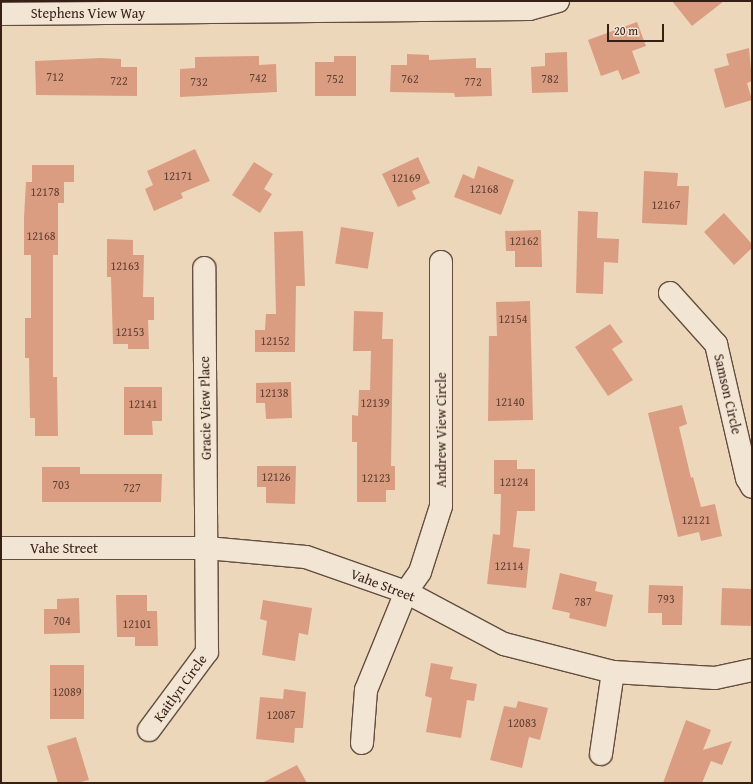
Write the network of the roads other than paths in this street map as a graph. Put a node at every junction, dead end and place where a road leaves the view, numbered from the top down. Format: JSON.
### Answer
{"nodes":[{"id":1,"x":558,"y":1,"type":"edge"},
{"id":2,"x":1,"y":14,"type":"edge"},
{"id":3,"x":441,"y":262,"type":"dead end"},
{"id":4,"x":204,"y":268,"type":"dead end"},
{"id":5,"x":670,"y":293,"type":"dead end"},
{"id":6,"x":752,"y":487,"type":"edge"},
{"id":7,"x":1,"y":548,"type":"edge"},
{"id":8,"x":207,"y":548,"type":"junction"},
{"id":9,"x":406,"y":592,"type":"junction"},
{"id":10,"x":752,"y":670,"type":"edge"},
{"id":11,"x":613,"y":672,"type":"junction"},
{"id":12,"x":149,"y":730,"type":"dead end"},
{"id":13,"x":362,"y":743,"type":"dead end"},
{"id":14,"x":601,"y":754,"type":"dead end"}],
"edges":[{"from":1,"to":2,"type":"street","name":"Stephens View Way"},
{"from":3,"to":9,"type":"street","name":"Andrew View Circle"},
{"from":4,"to":8,"type":"street","name":"Gracie View Place"},
{"from":5,"to":6,"type":"street","name":"Samson Circle"},
{"from":7,"to":8,"type":"street","name":"Vahe Street"},
{"from":8,"to":9,"type":"street","name":"Vahe Street"},
{"from":8,"to":12,"type":"street","name":"Kaitlyn Circle"},
{"from":9,"to":11,"type":"street","name":"Vahe Street"},
{"from":9,"to":13,"type":"street","name":"Andrew View Circle"},
{"from":10,"to":11,"type":"street","name":"Vahe Street"},
{"from":11,"to":14,"type":"street"}]}
